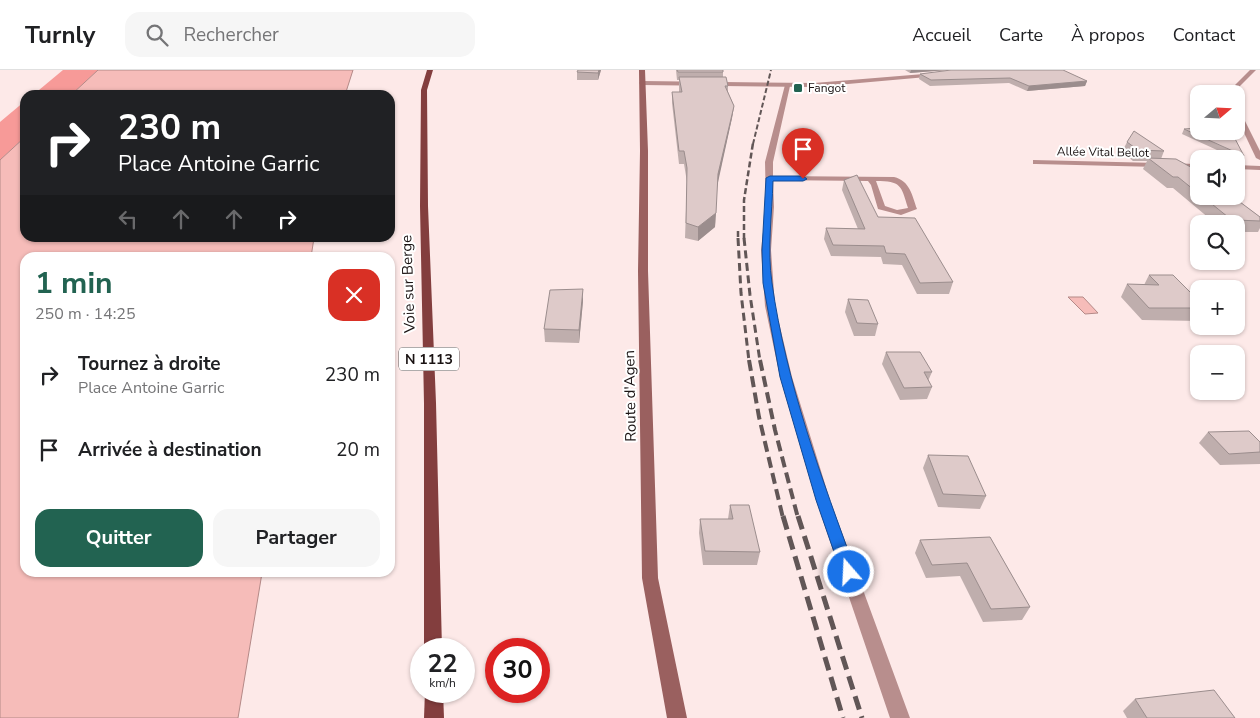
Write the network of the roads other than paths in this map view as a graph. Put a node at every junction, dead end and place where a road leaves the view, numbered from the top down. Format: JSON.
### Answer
{"nodes":[{"id":1,"x":430,"y":70,"type":"edge"},
{"id":2,"x":1253,"y":70,"type":"edge"},
{"id":3,"x":945,"y":74,"type":"edge"},
{"id":4,"x":642,"y":77,"type":"edge"},
{"id":5,"x":1238,"y":85,"type":"edge"},
{"id":6,"x":786,"y":86,"type":"junction"},
{"id":7,"x":1245,"y":127,"type":"edge"},
{"id":8,"x":1260,"y":158,"type":"edge"},
{"id":9,"x":1036,"y":162,"type":"dead end"},
{"id":10,"x":1190,"y":166,"type":"edge"},
{"id":11,"x":1245,"y":167,"type":"edge"},
{"id":12,"x":1260,"y":168,"type":"edge"},
{"id":13,"x":770,"y":178,"type":"junction"},
{"id":14,"x":870,"y":179,"type":"junction"},
{"id":15,"x":433,"y":638,"type":"edge"},
{"id":16,"x":434,"y":703,"type":"edge"},
{"id":17,"x":434,"y":718,"type":"edge"},
{"id":18,"x":677,"y":718,"type":"edge"},
{"id":19,"x":900,"y":718,"type":"edge"}],
"edges":[{"from":1,"to":15,"type":"main road","name":"Voie sur Berge","number":"N 1113"},
{"from":2,"to":5,"type":"street"},
{"from":3,"to":6,"type":"street"},
{"from":4,"to":6,"type":"street"},
{"from":4,"to":18,"type":"main road","name":"Route d'Agen"},
{"from":6,"to":13,"type":"street"},
{"from":7,"to":8,"type":"street"},
{"from":9,"to":10,"type":"street","name":"Allée Vital Bellot"},
{"from":11,"to":12,"type":"street"},
{"from":13,"to":14,"type":"street"},
{"from":13,"to":19,"type":"street"},
{"from":14,"to":14,"type":"street"},
{"from":16,"to":17,"type":"main road"}]}
